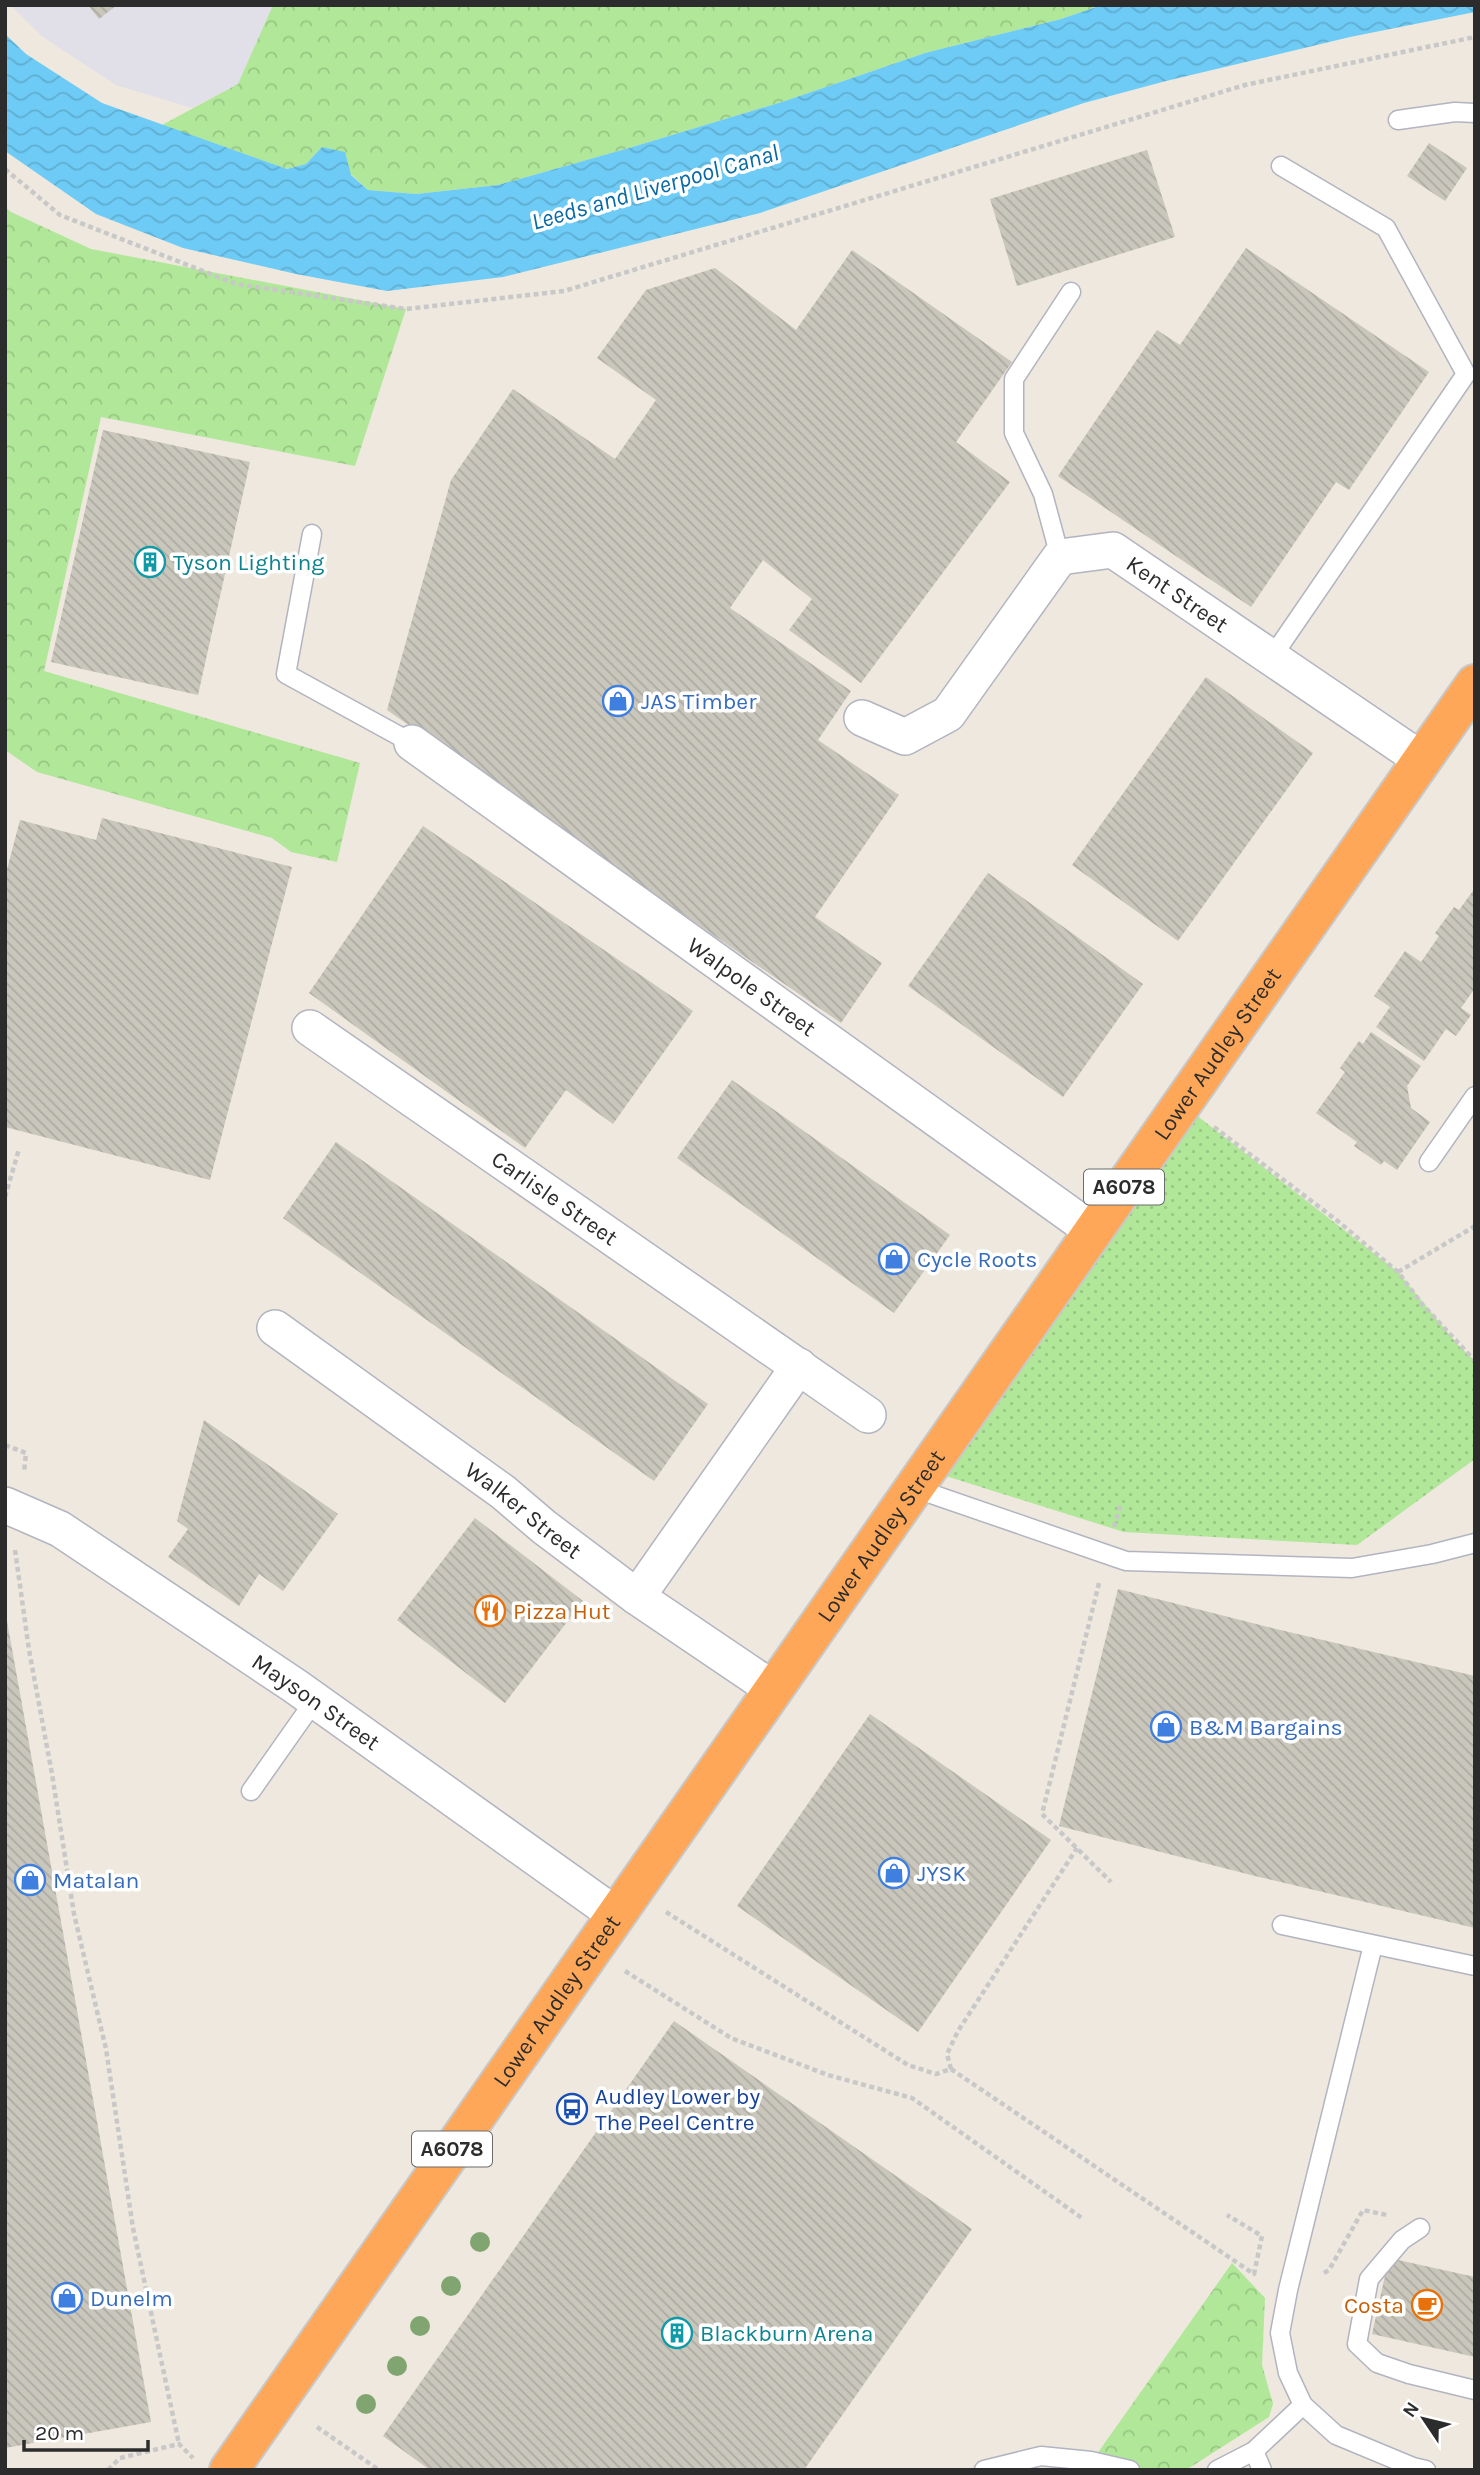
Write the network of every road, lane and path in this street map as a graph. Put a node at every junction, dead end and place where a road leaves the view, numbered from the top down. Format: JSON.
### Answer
{"nodes":[{"id":1,"x":1475,"y":37,"type":"edge"},
{"id":2,"x":1475,"y":113,"type":"edge"},
{"id":3,"x":1398,"y":120,"type":"dead end"},
{"id":4,"x":1281,"y":166,"type":"dead end"},
{"id":5,"x":5,"y":169,"type":"edge"},
{"id":6,"x":1071,"y":292,"type":"dead end"},
{"id":7,"x":312,"y":534,"type":"dead end"},
{"id":8,"x":1060,"y":557,"type":"junction"},
{"id":9,"x":1272,"y":657,"type":"junction"},
{"id":10,"x":1475,"y":684,"type":"edge"},
{"id":11,"x":862,"y":718,"type":"dead end"},
{"id":12,"x":412,"y":743,"type":"joint"},
{"id":13,"x":1422,"y":761,"type":"junction"},
{"id":14,"x":310,"y":1028,"type":"dead end"},
{"id":15,"x":1475,"y":1096,"type":"edge"},
{"id":16,"x":1182,"y":1104,"type":"junction"},
{"id":17,"x":19,"y":1149,"type":"dead end"},
{"id":18,"x":1429,"y":1162,"type":"dead end"},
{"id":19,"x":5,"y":1197,"type":"edge"},
{"id":20,"x":1475,"y":1226,"type":"edge"},
{"id":21,"x":1093,"y":1231,"type":"junction"},
{"id":22,"x":1398,"y":1272,"type":"junction"},
{"id":23,"x":275,"y":1328,"type":"dead end"},
{"id":24,"x":1475,"y":1361,"type":"edge"},
{"id":25,"x":799,"y":1366,"type":"junction"},
{"id":26,"x":868,"y":1415,"type":"dead end"},
{"id":27,"x":5,"y":1445,"type":"edge"},
{"id":28,"x":914,"y":1488,"type":"junction"},
{"id":29,"x":12,"y":1508,"type":"edge"},
{"id":30,"x":1475,"y":1543,"type":"edge"},
{"id":31,"x":1106,"y":1555,"type":"junction"},
{"id":32,"x":637,"y":1597,"type":"junction"},
{"id":33,"x":774,"y":1689,"type":"junction"},
{"id":34,"x":315,"y":1700,"type":"junction"},
{"id":35,"x":251,"y":1791,"type":"dead end"},
{"id":36,"x":1077,"y":1848,"type":"junction"},
{"id":37,"x":1111,"y":1882,"type":"dead end"},
{"id":38,"x":624,"y":1903,"type":"junction"},
{"id":39,"x":1282,"y":1925,"type":"dead end"},
{"id":40,"x":1373,"y":1945,"type":"junction"},
{"id":41,"x":592,"y":1950,"type":"junction"},
{"id":42,"x":1475,"y":1966,"type":"edge"},
{"id":43,"x":951,"y":2069,"type":"junction"},
{"id":44,"x":1227,"y":2215,"type":"dead end"},
{"id":45,"x":1082,"y":2218,"type":"dead end"},
{"id":46,"x":1397,"y":2218,"type":"dead end"},
{"id":47,"x":1420,"y":2228,"type":"dead end"},
{"id":48,"x":1288,"y":2291,"type":"junction"},
{"id":49,"x":286,"y":2387,"type":"junction"},
{"id":50,"x":1475,"y":2390,"type":"edge"},
{"id":51,"x":1303,"y":2405,"type":"junction"},
{"id":52,"x":317,"y":2427,"type":"dead end"},
{"id":53,"x":179,"y":2444,"type":"junction"},
{"id":54,"x":1254,"y":2451,"type":"junction"},
{"id":55,"x":212,"y":2465,"type":"edge"},
{"id":56,"x":108,"y":2470,"type":"edge"},
{"id":57,"x":262,"y":2470,"type":"edge"},
{"id":58,"x":379,"y":2470,"type":"edge"},
{"id":59,"x":984,"y":2470,"type":"edge"},
{"id":60,"x":1130,"y":2470,"type":"edge"},
{"id":61,"x":1217,"y":2470,"type":"edge"},
{"id":62,"x":1262,"y":2470,"type":"edge"},
{"id":63,"x":1426,"y":2470,"type":"edge"}],
"edges":[{"from":1,"to":5,"type":"path"},
{"from":2,"to":3,"type":"lane"},
{"from":4,"to":9,"type":"lane"},
{"from":6,"to":8,"type":"lane"},
{"from":7,"to":12,"type":"lane"},
{"from":8,"to":9,"type":"street","name":"Kent Street"},
{"from":8,"to":11,"type":"street"},
{"from":9,"to":13,"type":"street","name":"Kent Street"},
{"from":10,"to":13,"type":"highway","name":"Lower Audley Street","number":"A6078"},
{"from":12,"to":21,"type":"street","name":"Walpole Street"},
{"from":13,"to":16,"type":"highway","name":"Lower Audley Street","number":"A6078"},
{"from":14,"to":25,"type":"street","name":"Carlisle Street"},
{"from":15,"to":18,"type":"lane"},
{"from":16,"to":21,"type":"highway","name":"Lower Audley Street","number":"A6078"},
{"from":16,"to":22,"type":"path"},
{"from":17,"to":19,"type":"path"},
{"from":20,"to":22,"type":"path"},
{"from":21,"to":28,"type":"highway","name":"Lower Audley Street","number":"A6078"},
{"from":22,"to":24,"type":"path"},
{"from":23,"to":32,"type":"street","name":"Walker Street"},
{"from":25,"to":26,"type":"street","name":"Carlisle Street"},
{"from":25,"to":32,"type":"street"},
{"from":27,"to":29,"type":"path"},
{"from":28,"to":31,"type":"lane"},
{"from":28,"to":33,"type":"highway","name":"Lower Audley Street","number":"A6078"},
{"from":29,"to":34,"type":"street","name":"Mayson Street"},
{"from":29,"to":53,"type":"path"},
{"from":30,"to":31,"type":"lane"},
{"from":31,"to":36,"type":"path"},
{"from":32,"to":33,"type":"street","name":"Walker Street"},
{"from":33,"to":38,"type":"highway","name":"Lower Audley Street","number":"A6078"},
{"from":34,"to":35,"type":"lane"},
{"from":34,"to":38,"type":"street","name":"Mayson Street"},
{"from":36,"to":37,"type":"path"},
{"from":36,"to":43,"type":"path"},
{"from":38,"to":41,"type":"highway","name":"Lower Audley Street","number":"A6078"},
{"from":38,"to":43,"type":"path"},
{"from":39,"to":40,"type":"lane"},
{"from":40,"to":42,"type":"lane"},
{"from":40,"to":48,"type":"lane"},
{"from":41,"to":45,"type":"path"},
{"from":41,"to":49,"type":"highway","name":"Lower Audley Street","number":"A6078"},
{"from":43,"to":44,"type":"path"},
{"from":46,"to":48,"type":"path"},
{"from":47,"to":50,"type":"lane"},
{"from":48,"to":51,"type":"lane"},
{"from":49,"to":55,"type":"highway","name":"Lower Audley Street","number":"A6078"},
{"from":49,"to":57,"type":"highway","name":"Lower Audley Street","number":"A6078"},
{"from":51,"to":54,"type":"lane"},
{"from":51,"to":63,"type":"lane"},
{"from":52,"to":58,"type":"path"},
{"from":53,"to":55,"type":"path"},
{"from":53,"to":56,"type":"path"},
{"from":54,"to":61,"type":"lane"},
{"from":54,"to":62,"type":"lane"},
{"from":59,"to":60,"type":"lane"}]}
